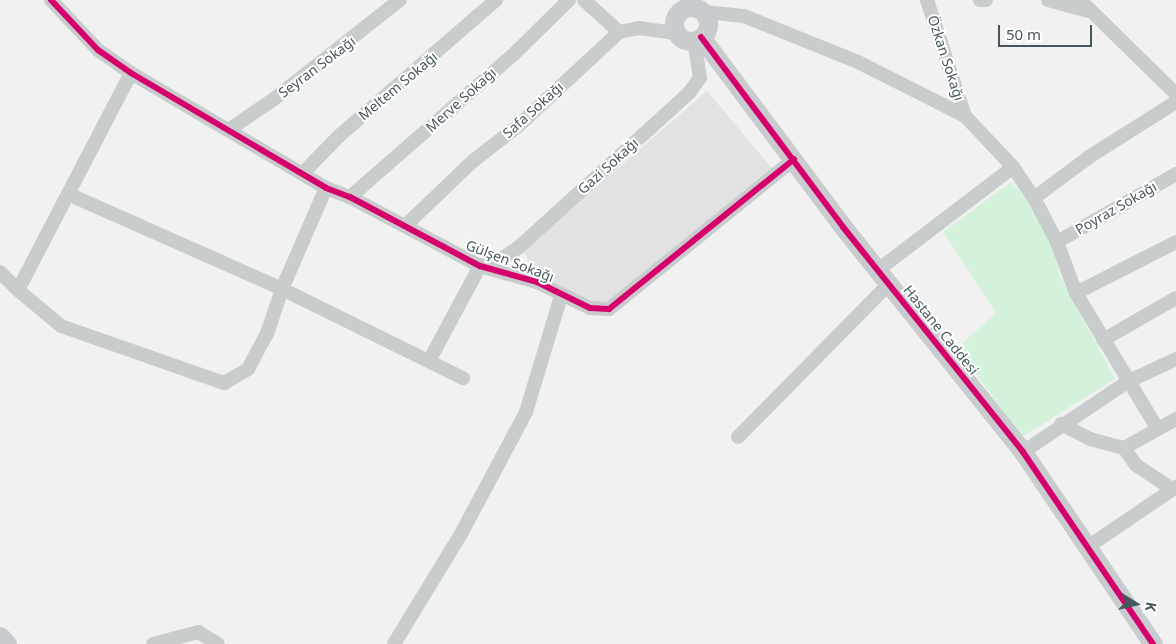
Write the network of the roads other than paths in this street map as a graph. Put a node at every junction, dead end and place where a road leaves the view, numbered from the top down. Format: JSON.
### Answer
{"nodes":[{"id":1,"x":51,"y":0,"type":"edge"},
{"id":2,"x":400,"y":0,"type":"edge"},
{"id":3,"x":496,"y":0,"type":"edge"},
{"id":4,"x":569,"y":0,"type":"edge"},
{"id":5,"x":584,"y":0,"type":"edge"},
{"id":6,"x":927,"y":0,"type":"edge"},
{"id":7,"x":980,"y":0,"type":"edge"},
{"id":8,"x":986,"y":0,"type":"edge"},
{"id":9,"x":1048,"y":0,"type":"edge"},
{"id":10,"x":1080,"y":0,"type":"edge"},
{"id":11,"x":682,"y":4,"type":"edge"},
{"id":12,"x":1090,"y":11,"type":"junction"},
{"id":13,"x":704,"y":12,"type":"junction"},
{"id":14,"x":619,"y":32,"type":"junction"},
{"id":15,"x":676,"y":33,"type":"junction"},
{"id":16,"x":698,"y":39,"type":"junction"},
{"id":17,"x":131,"y":73,"type":"junction"},
{"id":18,"x":1176,"y":94,"type":"edge"},
{"id":19,"x":1176,"y":102,"type":"edge"},
{"id":20,"x":965,"y":116,"type":"junction"},
{"id":21,"x":230,"y":129,"type":"junction"},
{"id":22,"x":794,"y":159,"type":"junction"},
{"id":23,"x":1013,"y":167,"type":"junction"},
{"id":24,"x":303,"y":173,"type":"junction"},
{"id":25,"x":1176,"y":174,"type":"edge"},
{"id":26,"x":326,"y":188,"type":"junction"},
{"id":27,"x":68,"y":194,"type":"junction"},
{"id":28,"x":350,"y":197,"type":"junction"},
{"id":29,"x":1034,"y":198,"type":"junction"},
{"id":30,"x":405,"y":226,"type":"junction"},
{"id":31,"x":1057,"y":242,"type":"junction"},
{"id":32,"x":1176,"y":242,"type":"edge"},
{"id":33,"x":480,"y":266,"type":"junction"},
{"id":34,"x":0,"y":272,"type":"edge"},
{"id":35,"x":883,"y":277,"type":"junction"},
{"id":36,"x":282,"y":289,"type":"junction"},
{"id":37,"x":18,"y":290,"type":"junction"},
{"id":38,"x":1076,"y":293,"type":"junction"},
{"id":39,"x":561,"y":296,"type":"junction"},
{"id":40,"x":1176,"y":298,"type":"edge"},
{"id":41,"x":1103,"y":340,"type":"junction"},
{"id":42,"x":1176,"y":359,"type":"edge"},
{"id":43,"x":429,"y":361,"type":"junction"},
{"id":44,"x":463,"y":378,"type":"dead end"},
{"id":45,"x":1127,"y":382,"type":"junction"},
{"id":46,"x":1176,"y":419,"type":"edge"},
{"id":47,"x":1061,"y":424,"type":"junction"},
{"id":48,"x":1157,"y":428,"type":"junction"},
{"id":49,"x":738,"y":437,"type":"dead end"},
{"id":50,"x":1124,"y":448,"type":"junction"},
{"id":51,"x":1023,"y":452,"type":"junction"},
{"id":52,"x":1174,"y":488,"type":"edge"},
{"id":53,"x":1089,"y":546,"type":"junction"},
{"id":54,"x":0,"y":636,"type":"edge"},
{"id":55,"x":7,"y":644,"type":"edge"},
{"id":56,"x":153,"y":644,"type":"edge"},
{"id":57,"x":218,"y":644,"type":"edge"},
{"id":58,"x":394,"y":644,"type":"edge"},
{"id":59,"x":1153,"y":644,"type":"edge"}],
"edges":[{"from":1,"to":17,"type":"street","name":"Gülşen Sokağı"},
{"from":2,"to":21,"type":"street","name":"Seyran Sokağı"},
{"from":3,"to":24,"type":"street","name":"Meltem Sokağı"},
{"from":4,"to":28,"type":"street","name":"Merve Sokağı"},
{"from":5,"to":14,"type":"street"},
{"from":6,"to":20,"type":"street","name":"Özkan Sokağı"},
{"from":7,"to":8,"type":"street"},
{"from":9,"to":12,"type":"street"},
{"from":10,"to":12,"type":"street"},
{"from":11,"to":13,"type":"street"},
{"from":11,"to":15,"type":"street"},
{"from":12,"to":18,"type":"street"},
{"from":13,"to":16,"type":"street"},
{"from":13,"to":20,"type":"street"},
{"from":14,"to":15,"type":"street"},
{"from":14,"to":30,"type":"street","name":"Safa Sokağı"},
{"from":15,"to":16,"type":"street"},
{"from":16,"to":22,"type":"street","name":"Hastane Caddesi"},
{"from":16,"to":33,"type":"street","name":"Gazi Sokağı"},
{"from":17,"to":21,"type":"street","name":"Gülşen Sokağı"},
{"from":17,"to":27,"type":"street"},
{"from":19,"to":29,"type":"street"},
{"from":20,"to":23,"type":"street"},
{"from":21,"to":24,"type":"street","name":"Gülşen Sokağı"},
{"from":22,"to":35,"type":"street","name":"Hastane Caddesi"},
{"from":22,"to":39,"type":"street","name":"Gülşen Sokağı"},
{"from":23,"to":29,"type":"street"},
{"from":23,"to":35,"type":"street"},
{"from":24,"to":26,"type":"street","name":"Gülşen Sokağı"},
{"from":25,"to":31,"type":"street","name":"Poyraz Sokağı"},
{"from":26,"to":28,"type":"street","name":"Gülşen Sokağı"},
{"from":26,"to":36,"type":"street"},
{"from":27,"to":36,"type":"street"},
{"from":27,"to":37,"type":"street"},
{"from":28,"to":30,"type":"street","name":"Gülşen Sokağı"},
{"from":29,"to":31,"type":"street"},
{"from":30,"to":33,"type":"street","name":"Gülşen Sokağı"},
{"from":31,"to":38,"type":"street"},
{"from":32,"to":38,"type":"street"},
{"from":33,"to":39,"type":"street","name":"Gülşen Sokağı"},
{"from":33,"to":43,"type":"street"},
{"from":34,"to":37,"type":"street"},
{"from":35,"to":49,"type":"street"},
{"from":35,"to":51,"type":"street","name":"Hastane Caddesi"},
{"from":36,"to":37,"type":"street"},
{"from":36,"to":43,"type":"street"},
{"from":38,"to":41,"type":"street"},
{"from":39,"to":58,"type":"street"},
{"from":40,"to":41,"type":"street"},
{"from":41,"to":45,"type":"street"},
{"from":42,"to":45,"type":"street"},
{"from":43,"to":44,"type":"street"},
{"from":45,"to":47,"type":"street"},
{"from":45,"to":48,"type":"street"},
{"from":46,"to":48,"type":"street"},
{"from":47,"to":50,"type":"street"},
{"from":47,"to":51,"type":"street"},
{"from":48,"to":50,"type":"street"},
{"from":50,"to":52,"type":"street"},
{"from":51,"to":53,"type":"street","name":"Hastane Caddesi"},
{"from":52,"to":53,"type":"street"},
{"from":53,"to":59,"type":"street","name":"Hastane Caddesi"},
{"from":54,"to":55,"type":"street"},
{"from":56,"to":57,"type":"street"}]}
